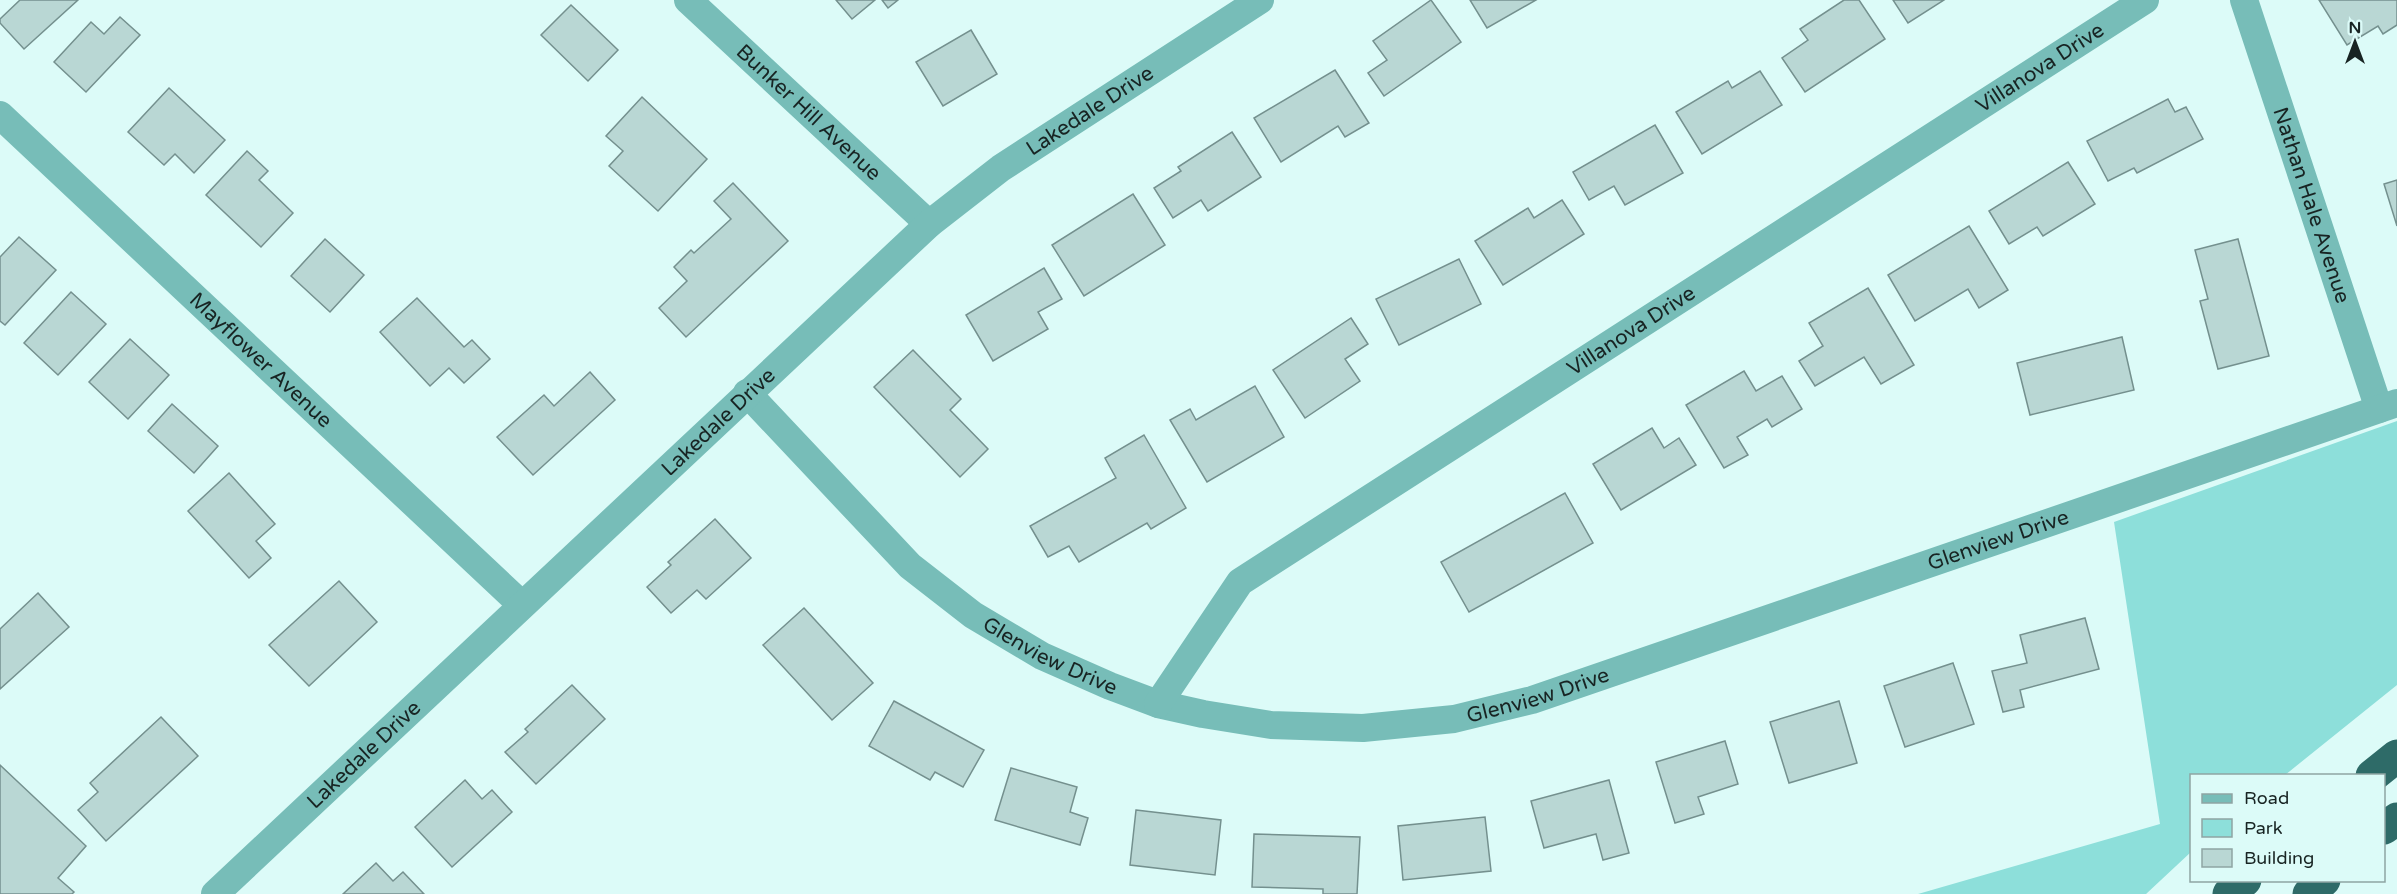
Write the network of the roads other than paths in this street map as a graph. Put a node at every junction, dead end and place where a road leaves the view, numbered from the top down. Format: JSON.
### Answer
{"nodes":[{"id":1,"x":688,"y":0,"type":"edge"},
{"id":2,"x":1260,"y":0,"type":"edge"},
{"id":3,"x":2145,"y":0,"type":"edge"},
{"id":4,"x":2244,"y":0,"type":"edge"},
{"id":5,"x":0,"y":115,"type":"edge"},
{"id":6,"x":929,"y":224,"type":"junction"},
{"id":7,"x":747,"y":393,"type":"junction"},
{"id":8,"x":2388,"y":406,"type":"edge"},
{"id":9,"x":522,"y":605,"type":"junction"},
{"id":10,"x":1158,"y":704,"type":"junction"},
{"id":11,"x":2397,"y":756,"type":"edge"},
{"id":12,"x":2374,"y":774,"type":"edge"},
{"id":13,"x":2243,"y":882,"type":"edge"},
{"id":14,"x":2322,"y":882,"type":"edge"},
{"id":15,"x":215,"y":894,"type":"edge"},
{"id":16,"x":2229,"y":894,"type":"edge"},
{"id":17,"x":2309,"y":894,"type":"edge"}],
"edges":[{"from":1,"to":6,"type":"street","name":"Bunker Hill Avenue"},
{"from":2,"to":6,"type":"street","name":"Lakedale Drive"},
{"from":3,"to":10,"type":"street","name":"Villanova Drive"},
{"from":4,"to":8,"type":"street","name":"Nathan Hale Avenue"},
{"from":5,"to":9,"type":"street","name":"Mayflower Avenue"},
{"from":6,"to":7,"type":"street","name":"Lakedale Drive"},
{"from":7,"to":9,"type":"street","name":"Lakedale Drive"},
{"from":7,"to":10,"type":"street","name":"Glenview Drive"},
{"from":8,"to":10,"type":"street","name":"Glenview Drive"},
{"from":9,"to":15,"type":"street","name":"Lakedale Drive"},
{"from":11,"to":12,"type":"highway"},
{"from":13,"to":16,"type":"highway"},
{"from":14,"to":17,"type":"highway"}]}
